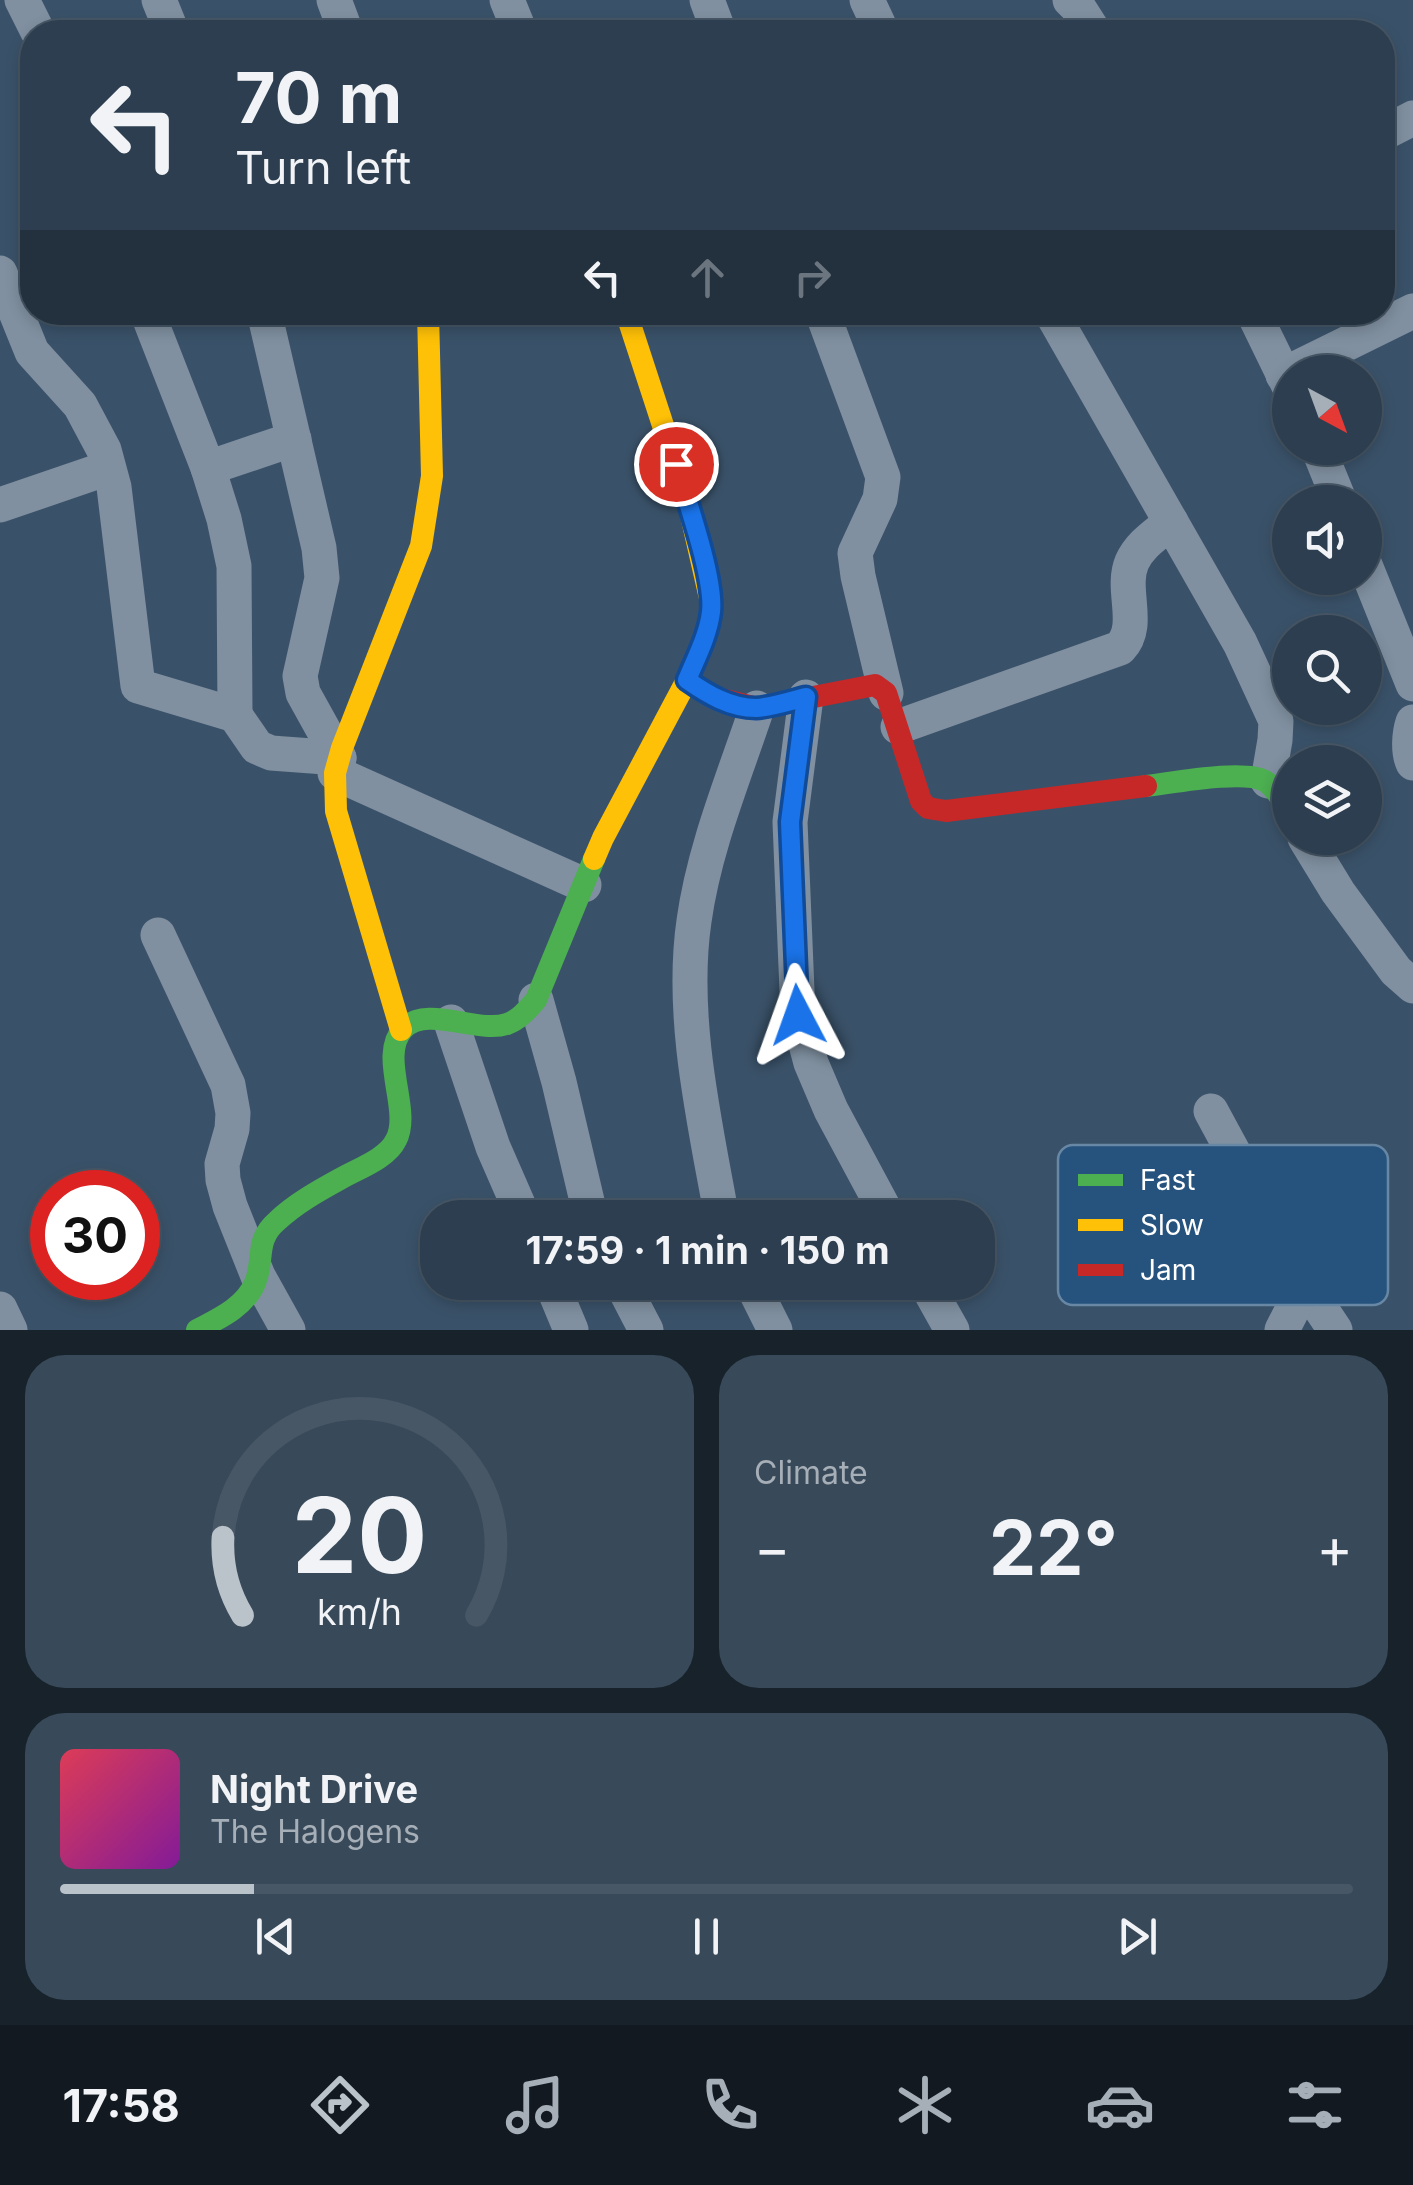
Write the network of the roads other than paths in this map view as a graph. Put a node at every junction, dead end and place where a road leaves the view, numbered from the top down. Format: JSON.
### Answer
{"nodes":[{"id":1,"x":1070,"y":0,"type":"edge"},
{"id":2,"x":1086,"y":20,"type":"edge"},
{"id":3,"x":0,"y":272,"type":"edge"},
{"id":4,"x":20,"y":322,"type":"edge"},
{"id":5,"x":21,"y":325,"type":"edge"},
{"id":6,"x":151,"y":325,"type":"edge"},
{"id":7,"x":267,"y":325,"type":"edge"},
{"id":8,"x":428,"y":325,"type":"edge"},
{"id":9,"x":630,"y":325,"type":"edge"},
{"id":10,"x":827,"y":325,"type":"edge"},
{"id":11,"x":1058,"y":325,"type":"edge"},
{"id":12,"x":1259,"y":325,"type":"edge"},
{"id":13,"x":1388,"y":325,"type":"edge"},
{"id":14,"x":1274,"y":355,"type":"edge"},
{"id":15,"x":1335,"y":355,"type":"edge"},
{"id":16,"x":294,"y":439,"type":"junction"},
{"id":17,"x":108,"y":468,"type":"junction"},
{"id":18,"x":208,"y":468,"type":"junction"},
{"id":19,"x":0,"y":505,"type":"edge"},
{"id":20,"x":1171,"y":522,"type":"junction"},
{"id":21,"x":1377,"y":595,"type":"edge"},
{"id":22,"x":687,"y":680,"type":"junction"},
{"id":23,"x":1413,"y":684,"type":"edge"},
{"id":24,"x":886,"y":693,"type":"junction"},
{"id":25,"x":806,"y":697,"type":"junction"},
{"id":26,"x":757,"y":708,"type":"junction"},
{"id":27,"x":236,"y":715,"type":"junction"},
{"id":28,"x":1413,"y":722,"type":"edge"},
{"id":29,"x":898,"y":726,"type":"junction"},
{"id":30,"x":1413,"y":764,"type":"edge"},
{"id":31,"x":337,"y":765,"type":"junction"},
{"id":32,"x":1268,"y":781,"type":"junction"},
{"id":33,"x":1272,"y":787,"type":"edge"},
{"id":34,"x":1316,"y":855,"type":"edge"},
{"id":35,"x":584,"y":886,"type":"junction"},
{"id":36,"x":158,"y":935,"type":"dead end"},
{"id":37,"x":1412,"y":981,"type":"edge"},
{"id":38,"x":536,"y":1000,"type":"junction"},
{"id":39,"x":451,"y":1022,"type":"junction"},
{"id":40,"x":402,"y":1030,"type":"junction"},
{"id":41,"x":1211,"y":1111,"type":"dead end"},
{"id":42,"x":1229,"y":1145,"type":"edge"},
{"id":43,"x":516,"y":1200,"type":"edge"},
{"id":44,"x":587,"y":1200,"type":"edge"},
{"id":45,"x":719,"y":1200,"type":"edge"},
{"id":46,"x":879,"y":1200,"type":"edge"},
{"id":47,"x":258,"y":1276,"type":"junction"},
{"id":48,"x":559,"y":1300,"type":"edge"},
{"id":49,"x":630,"y":1300,"type":"edge"},
{"id":50,"x":761,"y":1300,"type":"edge"},
{"id":51,"x":935,"y":1300,"type":"edge"},
{"id":52,"x":1295,"y":1305,"type":"edge"},
{"id":53,"x":1318,"y":1305,"type":"edge"},
{"id":54,"x":0,"y":1309,"type":"edge"},
{"id":55,"x":10,"y":1330,"type":"edge"},
{"id":56,"x":197,"y":1330,"type":"edge"},
{"id":57,"x":288,"y":1330,"type":"edge"},
{"id":58,"x":572,"y":1330,"type":"edge"},
{"id":59,"x":646,"y":1330,"type":"edge"},
{"id":60,"x":775,"y":1330,"type":"edge"},
{"id":61,"x":952,"y":1330,"type":"edge"},
{"id":62,"x":1282,"y":1330,"type":"edge"},
{"id":63,"x":1335,"y":1330,"type":"edge"}],
"edges":[{"from":1,"to":2,"type":"street"},
{"from":3,"to":4,"type":"street"},
{"from":5,"to":17,"type":"street"},
{"from":6,"to":18,"type":"street"},
{"from":7,"to":16,"type":"street"},
{"from":8,"to":31,"type":"street"},
{"from":9,"to":22,"type":"street"},
{"from":10,"to":24,"type":"street"},
{"from":11,"to":20,"type":"street"},
{"from":12,"to":14,"type":"street"},
{"from":13,"to":15,"type":"street"},
{"from":16,"to":18,"type":"street"},
{"from":16,"to":31,"type":"street"},
{"from":17,"to":19,"type":"street"},
{"from":17,"to":27,"type":"street"},
{"from":18,"to":27,"type":"street"},
{"from":20,"to":29,"type":"street"},
{"from":20,"to":32,"type":"street"},
{"from":21,"to":23,"type":"street"},
{"from":22,"to":26,"type":"street"},
{"from":22,"to":35,"type":"street"},
{"from":24,"to":25,"type":"street"},
{"from":24,"to":29,"type":"street"},
{"from":25,"to":26,"type":"street"},
{"from":25,"to":46,"type":"street"},
{"from":26,"to":45,"type":"street"},
{"from":27,"to":31,"type":"street"},
{"from":28,"to":30,"type":"street"},
{"from":29,"to":32,"type":"street"},
{"from":31,"to":35,"type":"street"},
{"from":31,"to":40,"type":"street"},
{"from":32,"to":33,"type":"street"},
{"from":34,"to":37,"type":"street"},
{"from":35,"to":38,"type":"street"},
{"from":36,"to":47,"type":"street"},
{"from":38,"to":39,"type":"street"},
{"from":38,"to":44,"type":"street"},
{"from":39,"to":40,"type":"street"},
{"from":39,"to":43,"type":"street"},
{"from":40,"to":47,"type":"street"},
{"from":41,"to":42,"type":"street"},
{"from":47,"to":56,"type":"street"},
{"from":47,"to":57,"type":"street"},
{"from":48,"to":58,"type":"street"},
{"from":49,"to":59,"type":"street"},
{"from":50,"to":60,"type":"street"},
{"from":51,"to":61,"type":"street"},
{"from":52,"to":62,"type":"street"},
{"from":53,"to":63,"type":"street"},
{"from":54,"to":55,"type":"street"}]}
